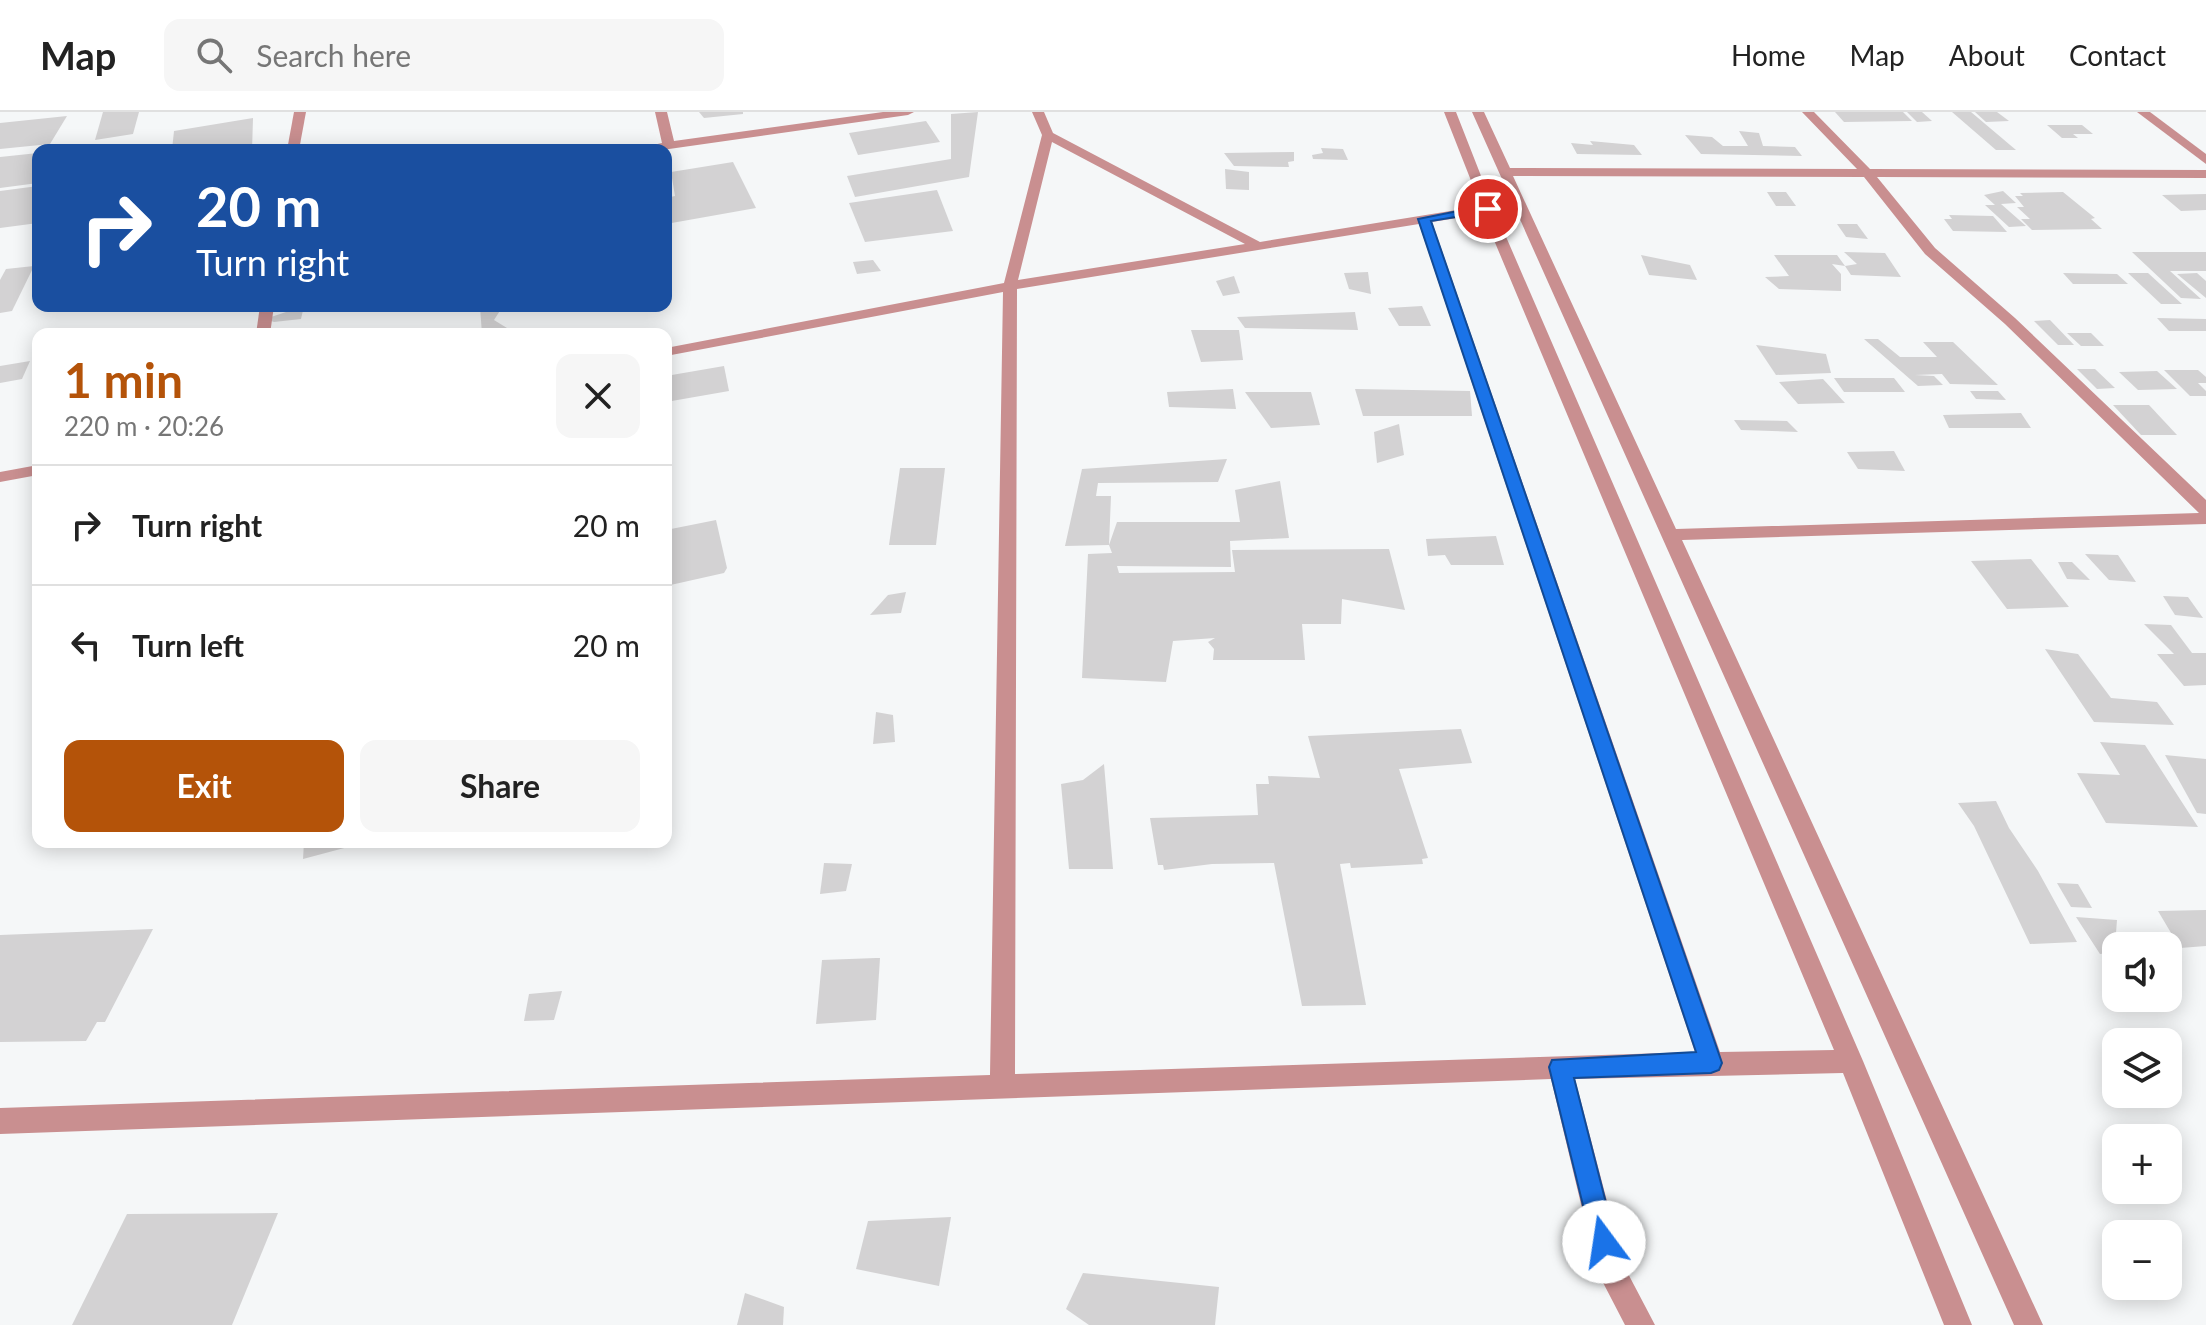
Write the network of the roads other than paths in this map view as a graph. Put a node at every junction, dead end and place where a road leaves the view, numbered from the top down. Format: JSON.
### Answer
{"nodes":[{"id":1,"x":300,"y":112,"type":"edge"},
{"id":2,"x":661,"y":112,"type":"edge"},
{"id":3,"x":908,"y":112,"type":"edge"},
{"id":4,"x":1038,"y":112,"type":"edge"},
{"id":5,"x":1450,"y":112,"type":"edge"},
{"id":6,"x":1478,"y":112,"type":"edge"},
{"id":7,"x":1808,"y":112,"type":"edge"},
{"id":8,"x":2143,"y":112,"type":"edge"},
{"id":9,"x":1048,"y":135,"type":"junction"},
{"id":10,"x":294,"y":144,"type":"edge"},
{"id":11,"x":669,"y":144,"type":"edge"},
{"id":12,"x":672,"y":145,"type":"edge"},
{"id":13,"x":2206,"y":160,"type":"edge"},
{"id":14,"x":1506,"y":172,"type":"junction"},
{"id":15,"x":2206,"y":174,"type":"edge"},
{"id":16,"x":1869,"y":175,"type":"junction"},
{"id":17,"x":1488,"y":209,"type":"junction"},
{"id":18,"x":1424,"y":219,"type":"junction"},
{"id":19,"x":1258,"y":246,"type":"junction"},
{"id":20,"x":1010,"y":286,"type":"junction"},
{"id":21,"x":672,"y":351,"type":"edge"},
{"id":22,"x":32,"y":471,"type":"edge"},
{"id":23,"x":0,"y":477,"type":"edge"},
{"id":24,"x":2206,"y":510,"type":"edge"},
{"id":25,"x":2206,"y":518,"type":"edge"},
{"id":26,"x":1670,"y":535,"type":"junction"},
{"id":27,"x":1851,"y":1061,"type":"junction"},
{"id":28,"x":1711,"y":1063,"type":"junction"},
{"id":29,"x":1560,"y":1067,"type":"junction"},
{"id":30,"x":1002,"y":1086,"type":"junction"},
{"id":31,"x":0,"y":1121,"type":"edge"},
{"id":32,"x":1641,"y":1325,"type":"edge"},
{"id":33,"x":1958,"y":1325,"type":"edge"},
{"id":34,"x":2029,"y":1325,"type":"edge"}],
"edges":[{"from":1,"to":10,"type":"street"},
{"from":2,"to":11,"type":"street"},
{"from":3,"to":12,"type":"street"},
{"from":4,"to":9,"type":"street"},
{"from":5,"to":17,"type":"street"},
{"from":6,"to":14,"type":"street"},
{"from":7,"to":16,"type":"street"},
{"from":8,"to":13,"type":"street"},
{"from":9,"to":19,"type":"street"},
{"from":9,"to":20,"type":"street"},
{"from":14,"to":16,"type":"street"},
{"from":14,"to":26,"type":"street"},
{"from":15,"to":16,"type":"street"},
{"from":16,"to":24,"type":"street"},
{"from":17,"to":18,"type":"street"},
{"from":17,"to":27,"type":"street"},
{"from":18,"to":19,"type":"street"},
{"from":18,"to":28,"type":"street"},
{"from":19,"to":20,"type":"street"},
{"from":20,"to":21,"type":"street"},
{"from":20,"to":30,"type":"street"},
{"from":22,"to":23,"type":"street"},
{"from":25,"to":26,"type":"street"},
{"from":26,"to":34,"type":"street"},
{"from":27,"to":28,"type":"street"},
{"from":27,"to":33,"type":"street"},
{"from":28,"to":29,"type":"street"},
{"from":29,"to":30,"type":"street"},
{"from":29,"to":32,"type":"street"},
{"from":30,"to":31,"type":"street"}]}
